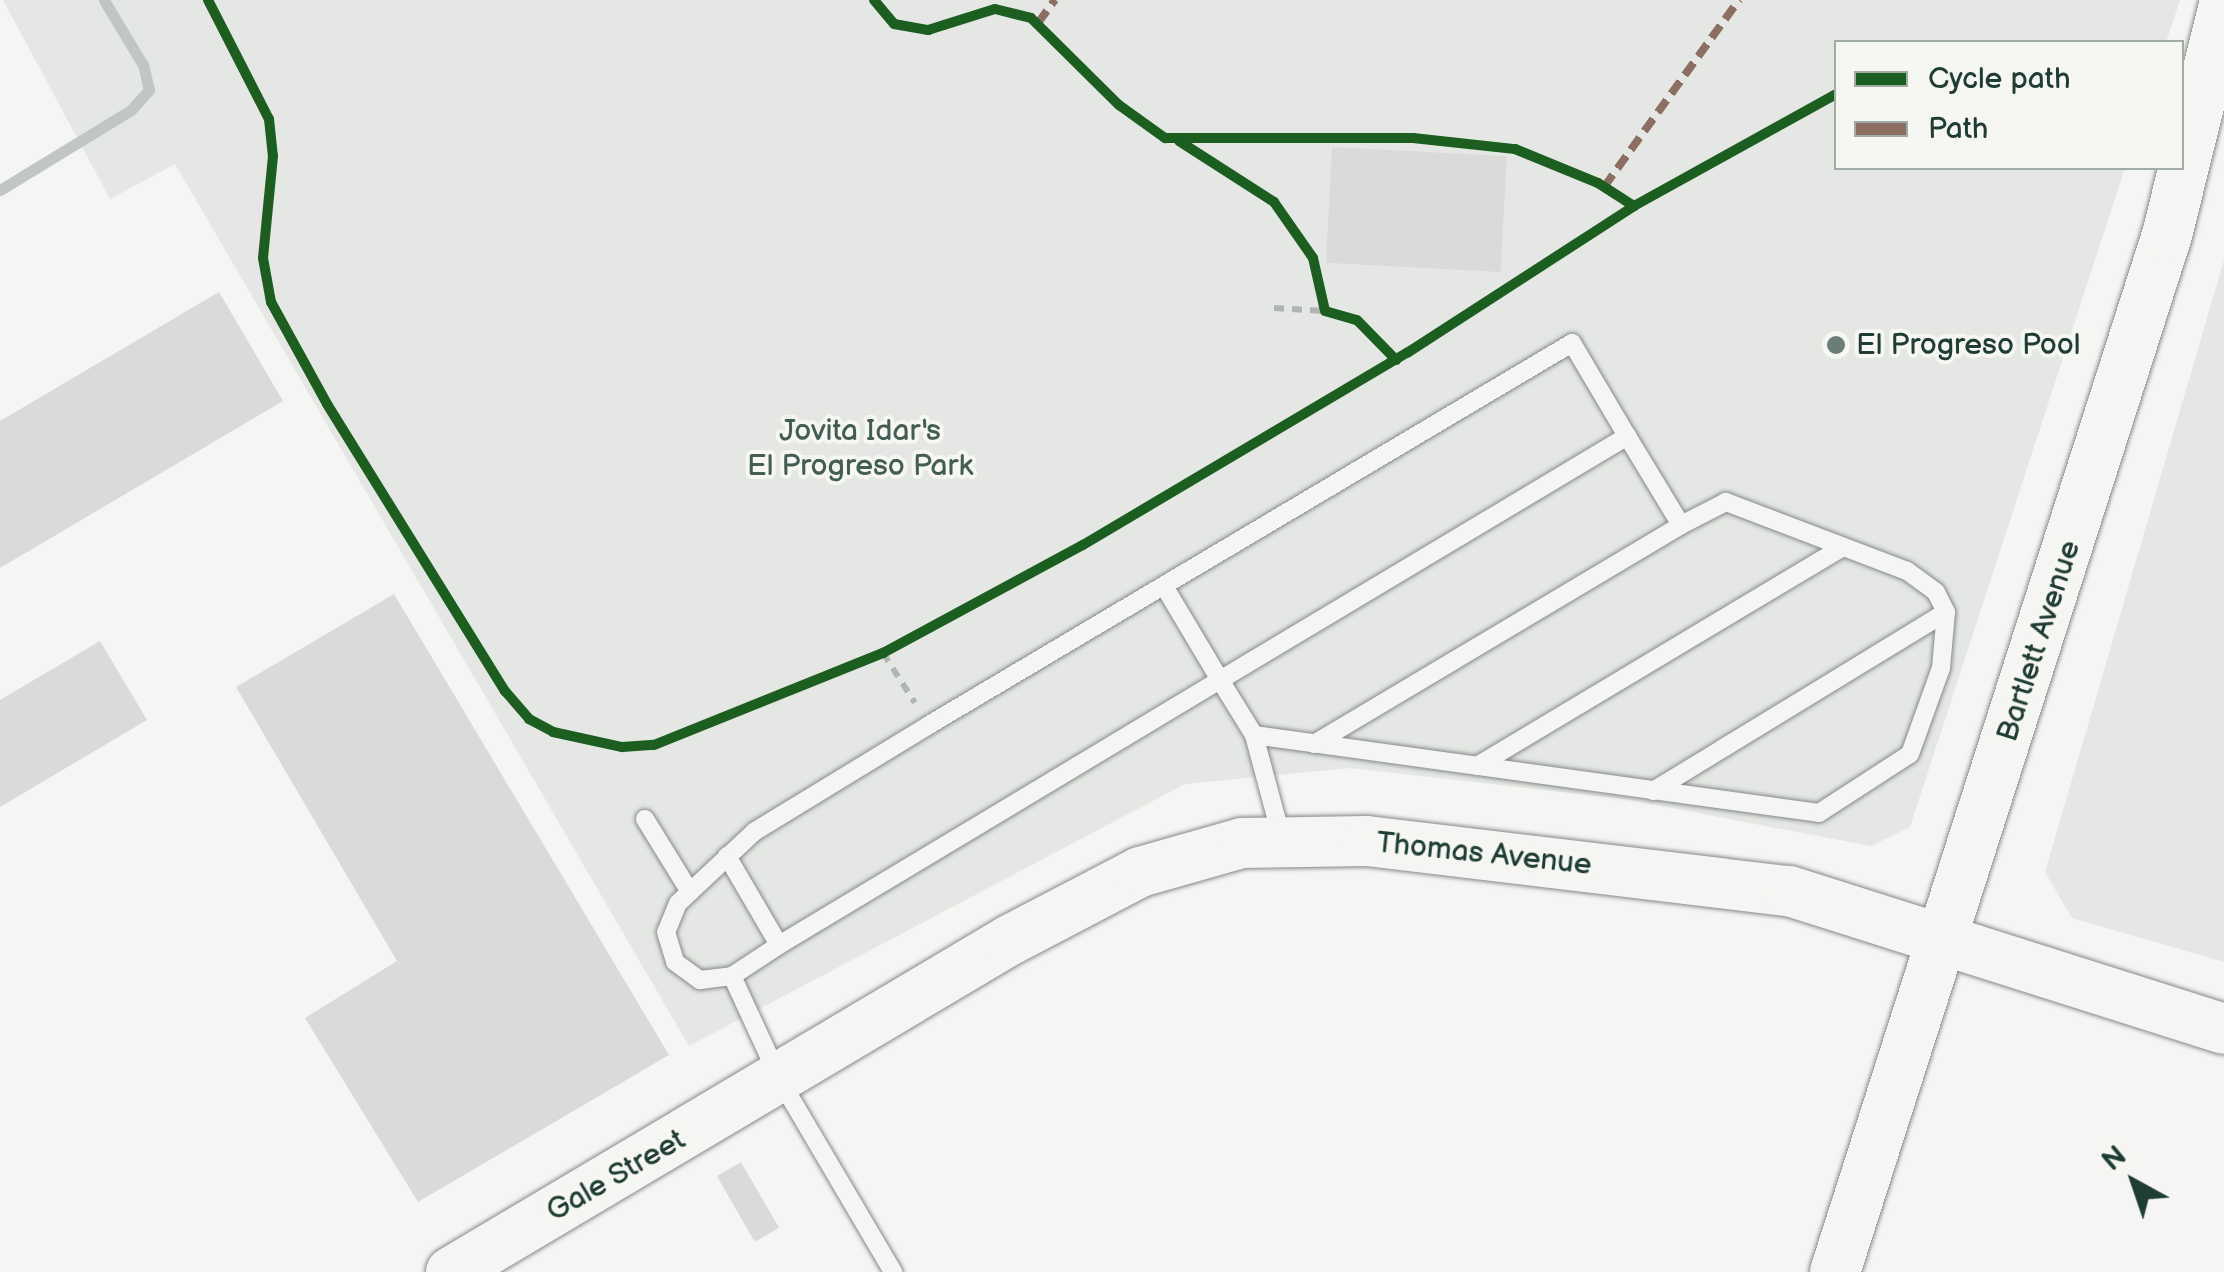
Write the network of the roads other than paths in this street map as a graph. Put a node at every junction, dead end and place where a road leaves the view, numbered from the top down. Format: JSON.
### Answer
{"nodes":[{"id":1,"x":2224,"y":5,"type":"edge"},
{"id":2,"x":2184,"y":167,"type":"edge"},
{"id":3,"x":2183,"y":170,"type":"edge"},
{"id":4,"x":1627,"y":436,"type":"junction"},
{"id":5,"x":1680,"y":525,"type":"junction"},
{"id":6,"x":1844,"y":546,"type":"junction"},
{"id":7,"x":1164,"y":586,"type":"junction"},
{"id":8,"x":1946,"y":612,"type":"junction"},
{"id":9,"x":1220,"y":680,"type":"junction"},
{"id":10,"x":1254,"y":735,"type":"junction"},
{"id":11,"x":1314,"y":744,"type":"junction"},
{"id":12,"x":1477,"y":766,"type":"junction"},
{"id":13,"x":1654,"y":790,"type":"junction"},
{"id":14,"x":645,"y":819,"type":"dead end"},
{"id":15,"x":1282,"y":842,"type":"junction"},
{"id":16,"x":727,"y":856,"type":"junction"},
{"id":17,"x":690,"y":892,"type":"junction"},
{"id":18,"x":1945,"y":941,"type":"junction"},
{"id":19,"x":779,"y":945,"type":"junction"},
{"id":20,"x":732,"y":976,"type":"junction"},
{"id":21,"x":2224,"y":1029,"type":"edge"},
{"id":22,"x":780,"y":1080,"type":"junction"},
{"id":23,"x":451,"y":1272,"type":"edge"},
{"id":24,"x":892,"y":1272,"type":"edge"},
{"id":25,"x":1834,"y":1272,"type":"edge"}],
"edges":[{"from":1,"to":2,"type":"street","name":"Bartlett Avenue"},
{"from":3,"to":18,"type":"street","name":"Bartlett Avenue"},
{"from":4,"to":5,"type":"lane"},
{"from":4,"to":7,"type":"lane"},
{"from":4,"to":9,"type":"lane"},
{"from":5,"to":6,"type":"lane"},
{"from":5,"to":11,"type":"lane"},
{"from":6,"to":8,"type":"lane"},
{"from":6,"to":12,"type":"lane"},
{"from":7,"to":9,"type":"lane"},
{"from":7,"to":16,"type":"lane"},
{"from":8,"to":13,"type":"lane"},
{"from":8,"to":13,"type":"lane"},
{"from":9,"to":10,"type":"lane"},
{"from":9,"to":19,"type":"lane"},
{"from":10,"to":11,"type":"lane"},
{"from":10,"to":15,"type":"lane"},
{"from":11,"to":12,"type":"lane"},
{"from":12,"to":13,"type":"lane"},
{"from":14,"to":17,"type":"lane"},
{"from":15,"to":18,"type":"street","name":"Thomas Avenue"},
{"from":15,"to":22,"type":"street","name":"Thomas Avenue"},
{"from":16,"to":17,"type":"lane"},
{"from":16,"to":19,"type":"lane"},
{"from":17,"to":20,"type":"lane"},
{"from":18,"to":21,"type":"street","name":"Thomas Avenue"},
{"from":18,"to":25,"type":"street","name":"Bartlett Avenue"},
{"from":19,"to":20,"type":"lane"},
{"from":20,"to":22,"type":"lane"},
{"from":22,"to":23,"type":"street","name":"Gale Street"},
{"from":22,"to":24,"type":"lane"}]}
